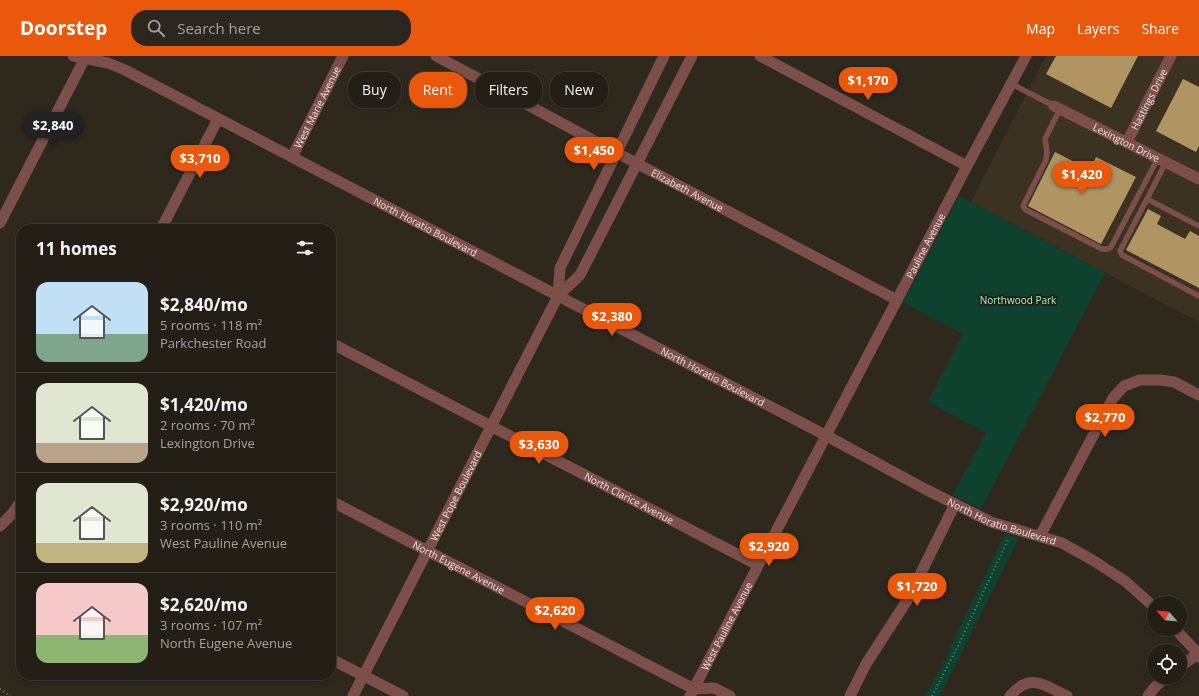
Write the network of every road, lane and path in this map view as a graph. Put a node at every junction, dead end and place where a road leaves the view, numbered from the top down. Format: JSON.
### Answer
{"nodes":[{"id":1,"x":73,"y":56,"type":"edge"},
{"id":2,"x":344,"y":56,"type":"edge"},
{"id":3,"x":436,"y":56,"type":"edge"},
{"id":4,"x":664,"y":56,"type":"edge"},
{"id":5,"x":692,"y":56,"type":"edge"},
{"id":6,"x":760,"y":56,"type":"edge"},
{"id":7,"x":1026,"y":56,"type":"edge"},
{"id":8,"x":1171,"y":56,"type":"edge"},
{"id":9,"x":85,"y":58,"type":"junction"},
{"id":10,"x":1012,"y":84,"type":"junction"},
{"id":11,"x":1057,"y":108,"type":"junction"},
{"id":12,"x":218,"y":119,"type":"junction"},
{"id":13,"x":1127,"y":142,"type":"junction"},
{"id":14,"x":616,"y":153,"type":"junction"},
{"id":15,"x":292,"y":157,"type":"junction"},
{"id":16,"x":1162,"y":160,"type":"junction"},
{"id":17,"x":636,"y":163,"type":"junction"},
{"id":18,"x":967,"y":166,"type":"junction"},
{"id":19,"x":1199,"y":179,"type":"edge"},
{"id":20,"x":1146,"y":199,"type":"junction"},
{"id":21,"x":5,"y":201,"type":"edge"},
{"id":22,"x":0,"y":223,"type":"edge"},
{"id":23,"x":164,"y":224,"type":"edge"},
{"id":24,"x":1199,"y":226,"type":"edge"},
{"id":25,"x":558,"y":296,"type":"junction"},
{"id":26,"x":1199,"y":296,"type":"edge"},
{"id":27,"x":897,"y":300,"type":"junction"},
{"id":28,"x":336,"y":346,"type":"edge"},
{"id":29,"x":1199,"y":395,"type":"edge"},
{"id":30,"x":491,"y":427,"type":"junction"},
{"id":31,"x":825,"y":435,"type":"junction"},
{"id":32,"x":336,"y":504,"type":"edge"},
{"id":33,"x":955,"y":504,"type":"junction"},
{"id":34,"x":16,"y":508,"type":"edge"},
{"id":35,"x":0,"y":526,"type":"edge"},
{"id":36,"x":1014,"y":528,"type":"junction"},
{"id":37,"x":1040,"y":536,"type":"junction"},
{"id":38,"x":427,"y":551,"type":"junction"},
{"id":39,"x":758,"y":565,"type":"junction"},
{"id":40,"x":1147,"y":601,"type":"edge"},
{"id":41,"x":1181,"y":636,"type":"edge"},
{"id":42,"x":1198,"y":655,"type":"edge"},
{"id":43,"x":336,"y":662,"type":"edge"},
{"id":44,"x":1187,"y":662,"type":"edge"},
{"id":45,"x":363,"y":675,"type":"junction"},
{"id":46,"x":1158,"y":684,"type":"edge"},
{"id":47,"x":0,"y":688,"type":"edge"},
{"id":48,"x":692,"y":693,"type":"edge"},
{"id":49,"x":10,"y":696,"type":"edge"},
{"id":50,"x":353,"y":696,"type":"edge"},
{"id":51,"x":403,"y":696,"type":"edge"},
{"id":52,"x":730,"y":696,"type":"edge"},
{"id":53,"x":850,"y":696,"type":"edge"},
{"id":54,"x":932,"y":696,"type":"edge"},
{"id":55,"x":1010,"y":696,"type":"edge"},
{"id":56,"x":1067,"y":696,"type":"edge"},
{"id":57,"x":1148,"y":696,"type":"edge"}],
"edges":[{"from":1,"to":9,"type":"street","name":"North Horatio Boulevard"},
{"from":2,"to":15,"type":"street","name":"West Marie Avenue"},
{"from":3,"to":14,"type":"street","name":"Elizabeth Avenue"},
{"from":4,"to":14,"type":"street","name":"West Pope Boulevard"},
{"from":5,"to":17,"type":"street","name":"West Pope Boulevard"},
{"from":6,"to":18,"type":"street"},
{"from":7,"to":10,"type":"street","name":"Pauline Avenue"},
{"from":8,"to":13,"type":"street","name":"Hastings Drive"},
{"from":9,"to":12,"type":"street","name":"North Horatio Boulevard"},
{"from":9,"to":21,"type":"street"},
{"from":10,"to":11,"type":"lane"},
{"from":10,"to":18,"type":"street","name":"Pauline Avenue"},
{"from":11,"to":13,"type":"street","name":"Lexington Drive"},
{"from":11,"to":16,"type":"lane"},
{"from":12,"to":15,"type":"street","name":"North Horatio Boulevard"},
{"from":12,"to":23,"type":"street"},
{"from":13,"to":16,"type":"street","name":"Lexington Drive"},
{"from":14,"to":17,"type":"street","name":"Elizabeth Avenue"},
{"from":14,"to":25,"type":"street","name":"West Pope Boulevard"},
{"from":15,"to":25,"type":"street","name":"North Horatio Boulevard"},
{"from":16,"to":19,"type":"street","name":"Lexington Drive"},
{"from":16,"to":20,"type":"lane"},
{"from":17,"to":25,"type":"street","name":"West Pope Boulevard"},
{"from":17,"to":27,"type":"street","name":"Elizabeth Avenue"},
{"from":18,"to":27,"type":"street","name":"Pauline Avenue"},
{"from":20,"to":24,"type":"lane"},
{"from":20,"to":26,"type":"lane"},
{"from":21,"to":22,"type":"street"},
{"from":25,"to":30,"type":"street","name":"West Pope Boulevard"},
{"from":25,"to":31,"type":"street","name":"North Horatio Boulevard"},
{"from":27,"to":31,"type":"street","name":"Pauline Avenue"},
{"from":28,"to":30,"type":"street","name":"North Clarice Avenue"},
{"from":29,"to":37,"type":"street"},
{"from":30,"to":38,"type":"street","name":"West Pope Boulevard"},
{"from":30,"to":39,"type":"street","name":"North Clarice Avenue"},
{"from":31,"to":33,"type":"street","name":"North Horatio Boulevard"},
{"from":31,"to":39,"type":"street","name":"West Pauline Avenue"},
{"from":32,"to":38,"type":"street","name":"North Eugene Avenue"},
{"from":33,"to":36,"type":"street","name":"North Horatio Boulevard"},
{"from":33,"to":53,"type":"street"},
{"from":34,"to":35,"type":"street"},
{"from":36,"to":37,"type":"street","name":"North Horatio Boulevard"},
{"from":36,"to":54,"type":"path"},
{"from":37,"to":40,"type":"street","name":"North Horatio Boulevard"},
{"from":38,"to":45,"type":"street","name":"West Pope Boulevard"},
{"from":38,"to":48,"type":"street","name":"North Eugene Avenue"},
{"from":39,"to":48,"type":"street","name":"West Pauline Avenue"},
{"from":41,"to":42,"type":"street"},
{"from":42,"to":44,"type":"street"},
{"from":43,"to":45,"type":"street"},
{"from":45,"to":50,"type":"street","name":"West Pope Boulevard"},
{"from":45,"to":51,"type":"street"},
{"from":46,"to":57,"type":"street"},
{"from":47,"to":49,"type":"path"},
{"from":48,"to":52,"type":"street"},
{"from":55,"to":56,"type":"street"}]}
